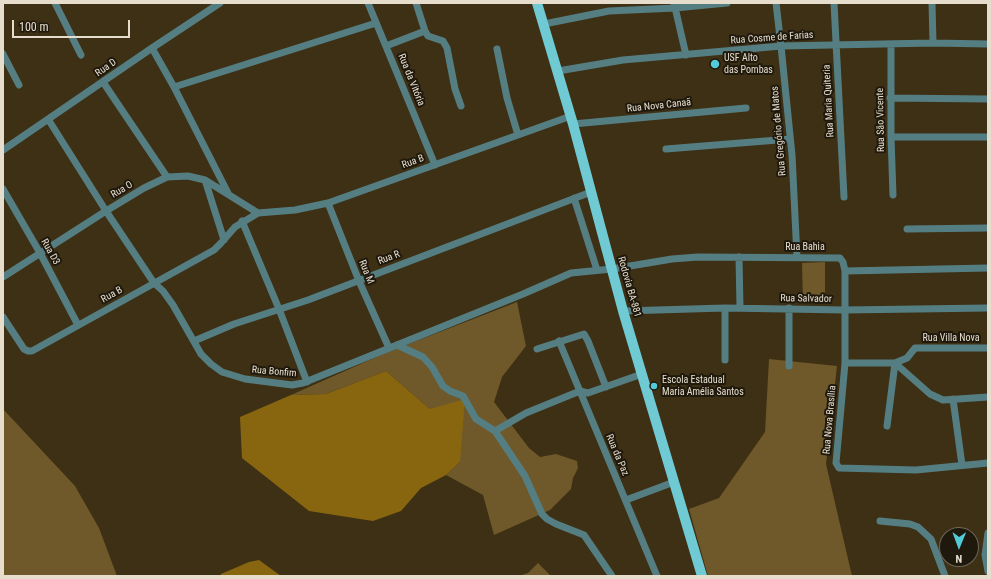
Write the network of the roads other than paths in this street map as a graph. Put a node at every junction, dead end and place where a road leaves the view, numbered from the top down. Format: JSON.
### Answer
{"nodes":[{"id":1,"x":55,"y":3,"type":"edge"},
{"id":2,"x":220,"y":3,"type":"edge"},
{"id":3,"x":368,"y":3,"type":"edge"},
{"id":4,"x":416,"y":3,"type":"edge"},
{"id":5,"x":537,"y":3,"type":"edge"},
{"id":6,"x":727,"y":3,"type":"edge"},
{"id":7,"x":776,"y":3,"type":"edge"},
{"id":8,"x":834,"y":3,"type":"edge"},
{"id":9,"x":932,"y":3,"type":"edge"},
{"id":10,"x":674,"y":5,"type":"edge"},
{"id":11,"x":376,"y":23,"type":"junction"},
{"id":12,"x":544,"y":24,"type":"junction"},
{"id":13,"x":425,"y":31,"type":"junction"},
{"id":14,"x":933,"y":43,"type":"junction"},
{"id":15,"x":891,"y":44,"type":"junction"},
{"id":16,"x":988,"y":44,"type":"edge"},
{"id":17,"x":836,"y":45,"type":"junction"},
{"id":18,"x":386,"y":46,"type":"junction"},
{"id":19,"x":782,"y":46,"type":"junction"},
{"id":20,"x":152,"y":48,"type":"junction"},
{"id":21,"x":497,"y":49,"type":"dead end"},
{"id":22,"x":3,"y":54,"type":"edge"},
{"id":23,"x":81,"y":55,"type":"dead end"},
{"id":24,"x":686,"y":55,"type":"junction"},
{"id":25,"x":558,"y":71,"type":"junction"},
{"id":26,"x":103,"y":82,"type":"junction"},
{"id":27,"x":19,"y":85,"type":"dead end"},
{"id":28,"x":174,"y":87,"type":"junction"},
{"id":29,"x":890,"y":98,"type":"junction"},
{"id":30,"x":988,"y":99,"type":"edge"},
{"id":31,"x":461,"y":106,"type":"dead end"},
{"id":32,"x":746,"y":108,"type":"dead end"},
{"id":33,"x":48,"y":119,"type":"junction"},
{"id":34,"x":572,"y":120,"type":"junction"},
{"id":35,"x":518,"y":135,"type":"junction"},
{"id":36,"x":891,"y":136,"type":"junction"},
{"id":37,"x":988,"y":137,"type":"edge"},
{"id":38,"x":790,"y":138,"type":"junction"},
{"id":39,"x":666,"y":149,"type":"dead end"},
{"id":40,"x":3,"y":150,"type":"edge"},
{"id":41,"x":435,"y":165,"type":"junction"},
{"id":42,"x":166,"y":178,"type":"junction"},
{"id":43,"x":205,"y":180,"type":"junction"},
{"id":44,"x":3,"y":189,"type":"edge"},
{"id":45,"x":591,"y":192,"type":"junction"},
{"id":46,"x":228,"y":194,"type":"junction"},
{"id":47,"x":893,"y":195,"type":"dead end"},
{"id":48,"x":844,"y":197,"type":"dead end"},
{"id":49,"x":574,"y":198,"type":"junction"},
{"id":50,"x":328,"y":203,"type":"junction"},
{"id":51,"x":106,"y":211,"type":"junction"},
{"id":52,"x":258,"y":213,"type":"junction"},
{"id":53,"x":242,"y":222,"type":"junction"},
{"id":54,"x":988,"y":228,"type":"edge"},
{"id":55,"x":907,"y":229,"type":"dead end"},
{"id":56,"x":224,"y":240,"type":"junction"},
{"id":57,"x":40,"y":253,"type":"junction"},
{"id":58,"x":739,"y":257,"type":"junction"},
{"id":59,"x":797,"y":257,"type":"junction"},
{"id":60,"x":988,"y":268,"type":"edge"},
{"id":61,"x":612,"y":269,"type":"junction"},
{"id":62,"x":597,"y":270,"type":"junction"},
{"id":63,"x":845,"y":271,"type":"junction"},
{"id":64,"x":3,"y":277,"type":"edge"},
{"id":65,"x":359,"y":280,"type":"junction"},
{"id":66,"x":154,"y":283,"type":"junction"},
{"id":67,"x":726,"y":308,"type":"junction"},
{"id":68,"x":740,"y":308,"type":"junction"},
{"id":69,"x":789,"y":308,"type":"junction"},
{"id":70,"x":988,"y":308,"type":"edge"},
{"id":71,"x":279,"y":309,"type":"junction"},
{"id":72,"x":845,"y":310,"type":"junction"},
{"id":73,"x":623,"y":311,"type":"junction"},
{"id":74,"x":3,"y":317,"type":"edge"},
{"id":75,"x":78,"y":324,"type":"junction"},
{"id":76,"x":194,"y":341,"type":"junction"},
{"id":77,"x":559,"y":341,"type":"junction"},
{"id":78,"x":397,"y":346,"type":"junction"},
{"id":79,"x":388,"y":348,"type":"junction"},
{"id":80,"x":988,"y":348,"type":"edge"},
{"id":81,"x":537,"y":349,"type":"dead end"},
{"id":82,"x":725,"y":360,"type":"dead end"},
{"id":83,"x":845,"y":363,"type":"junction"},
{"id":84,"x":896,"y":363,"type":"junction"},
{"id":85,"x":789,"y":366,"type":"dead end"},
{"id":86,"x":642,"y":374,"type":"junction"},
{"id":87,"x":307,"y":382,"type":"junction"},
{"id":88,"x":606,"y":387,"type":"junction"},
{"id":89,"x":580,"y":391,"type":"junction"},
{"id":90,"x":988,"y":397,"type":"edge"},
{"id":91,"x":953,"y":399,"type":"junction"},
{"id":92,"x":887,"y":426,"type":"dead end"},
{"id":93,"x":495,"y":431,"type":"junction"},
{"id":94,"x":988,"y":463,"type":"edge"},
{"id":95,"x":962,"y":466,"type":"junction"},
{"id":96,"x":674,"y":482,"type":"junction"},
{"id":97,"x":626,"y":500,"type":"junction"},
{"id":98,"x":880,"y":521,"type":"dead end"},
{"id":99,"x":988,"y":533,"type":"edge"},
{"id":100,"x":988,"y":571,"type":"edge"},
{"id":101,"x":612,"y":576,"type":"edge"},
{"id":102,"x":657,"y":576,"type":"edge"},
{"id":103,"x":702,"y":576,"type":"edge"},
{"id":104,"x":945,"y":576,"type":"edge"}],
"edges":[{"from":1,"to":23,"type":"street"},
{"from":2,"to":20,"type":"street","name":"Rua D"},
{"from":3,"to":11,"type":"street","name":"Rua da Vitória"},
{"from":4,"to":13,"type":"street"},
{"from":5,"to":12,"type":"main road","name":"Rodovia BA-881"},
{"from":6,"to":10,"type":"street"},
{"from":7,"to":19,"type":"street","name":"Rua Gregório de Matos"},
{"from":8,"to":17,"type":"street","name":"Rua Maria Quiteria"},
{"from":9,"to":14,"type":"street"},
{"from":10,"to":12,"type":"street"},
{"from":10,"to":24,"type":"street"},
{"from":11,"to":18,"type":"street","name":"Rua da Vitória"},
{"from":11,"to":28,"type":"street"},
{"from":12,"to":25,"type":"main road","name":"Rodovia BA-881"},
{"from":13,"to":18,"type":"street"},
{"from":13,"to":31,"type":"street"},
{"from":14,"to":15,"type":"street","name":"Rua Cosme de Farias"},
{"from":14,"to":16,"type":"street","name":"Rua Cosme de Farias"},
{"from":15,"to":17,"type":"street","name":"Rua Cosme de Farias"},
{"from":15,"to":29,"type":"street","name":"Rua São Vicente"},
{"from":17,"to":19,"type":"street","name":"Rua Cosme de Farias"},
{"from":17,"to":48,"type":"street","name":"Rua Maria Quiteria"},
{"from":18,"to":41,"type":"street","name":"Rua da Vitória"},
{"from":19,"to":24,"type":"street","name":"Rua Cosme de Farias"},
{"from":19,"to":38,"type":"street","name":"Rua Gregório de Matos"},
{"from":20,"to":26,"type":"street","name":"Rua D"},
{"from":20,"to":28,"type":"street"},
{"from":21,"to":35,"type":"street"},
{"from":22,"to":27,"type":"street"},
{"from":24,"to":25,"type":"street","name":"Rua Cosme de Farias"},
{"from":25,"to":34,"type":"main road","name":"Rodovia BA-881"},
{"from":26,"to":33,"type":"street","name":"Rua D"},
{"from":26,"to":42,"type":"street"},
{"from":28,"to":46,"type":"street"},
{"from":29,"to":30,"type":"street"},
{"from":29,"to":36,"type":"street","name":"Rua São Vicente"},
{"from":32,"to":34,"type":"street","name":"Rua Nova Canaã"},
{"from":33,"to":40,"type":"street","name":"Rua D"},
{"from":33,"to":51,"type":"street","name":"Rua Bonfim"},
{"from":34,"to":35,"type":"street","name":"Rua B"},
{"from":34,"to":45,"type":"main road","name":"Rodovia BA-881"},
{"from":35,"to":41,"type":"street","name":"Rua B"},
{"from":36,"to":37,"type":"street"},
{"from":36,"to":47,"type":"street","name":"Rua São Vicente"},
{"from":38,"to":39,"type":"street"},
{"from":38,"to":59,"type":"street","name":"Rua Gregório de Matos"},
{"from":41,"to":50,"type":"street","name":"Rua B"},
{"from":42,"to":43,"type":"street","name":"Rua O"},
{"from":42,"to":51,"type":"street","name":"Rua O"},
{"from":43,"to":46,"type":"street","name":"Rua O"},
{"from":43,"to":56,"type":"street"},
{"from":44,"to":57,"type":"street","name":"Rua D3"},
{"from":45,"to":49,"type":"street","name":"Rua R"},
{"from":45,"to":61,"type":"main road","name":"Rodovia BA-881"},
{"from":46,"to":52,"type":"street","name":"Rua O"},
{"from":49,"to":62,"type":"street"},
{"from":49,"to":65,"type":"street","name":"Rua R"},
{"from":50,"to":52,"type":"street","name":"Rua B"},
{"from":50,"to":65,"type":"street","name":"Rua M"},
{"from":51,"to":57,"type":"street","name":"Rua O"},
{"from":51,"to":66,"type":"street","name":"Rua Bonfim"},
{"from":52,"to":53,"type":"street","name":"Rua B"},
{"from":53,"to":56,"type":"street","name":"Rua B"},
{"from":53,"to":71,"type":"street"},
{"from":54,"to":55,"type":"street"},
{"from":56,"to":66,"type":"street","name":"Rua B"},
{"from":57,"to":64,"type":"street","name":"Rua O"},
{"from":57,"to":75,"type":"street","name":"Rua D3"},
{"from":58,"to":59,"type":"street","name":"Rua Bahia"},
{"from":58,"to":61,"type":"street","name":"Rua Bahia"},
{"from":58,"to":68,"type":"street"},
{"from":59,"to":63,"type":"street","name":"Rua Bahia"},
{"from":60,"to":63,"type":"street"},
{"from":61,"to":62,"type":"street","name":"Rua Bonfim"},
{"from":61,"to":73,"type":"main road","name":"Rodovia BA-881"},
{"from":62,"to":78,"type":"street","name":"Rua Bonfim"},
{"from":63,"to":72,"type":"street","name":"Rua Nova Brasília"},
{"from":65,"to":71,"type":"street","name":"Rua R"},
{"from":65,"to":79,"type":"street","name":"Rua M"},
{"from":66,"to":75,"type":"street","name":"Rua B"},
{"from":66,"to":76,"type":"street","name":"Rua Bonfim"},
{"from":67,"to":68,"type":"street","name":"Rua Salvador"},
{"from":67,"to":73,"type":"street","name":"Rua Salvador"},
{"from":67,"to":82,"type":"street"},
{"from":68,"to":69,"type":"street","name":"Rua Salvador"},
{"from":69,"to":72,"type":"street","name":"Rua Salvador"},
{"from":69,"to":85,"type":"street"},
{"from":70,"to":72,"type":"street","name":"Rua Salvador"},
{"from":71,"to":76,"type":"street","name":"Rua R"},
{"from":71,"to":87,"type":"street"},
{"from":72,"to":83,"type":"street","name":"Rua Nova Brasília"},
{"from":73,"to":86,"type":"main road","name":"Rodovia BA-881"},
{"from":74,"to":75,"type":"street","name":"Rua B"},
{"from":76,"to":87,"type":"street","name":"Rua Bonfim"},
{"from":77,"to":81,"type":"street"},
{"from":77,"to":88,"type":"street"},
{"from":77,"to":89,"type":"street","name":"Rua da Paz"},
{"from":78,"to":79,"type":"street","name":"Rua Bonfim"},
{"from":78,"to":93,"type":"street"},
{"from":79,"to":87,"type":"street","name":"Rua Bonfim"},
{"from":80,"to":84,"type":"street","name":"Rua Villa Nova"},
{"from":83,"to":84,"type":"street"},
{"from":83,"to":95,"type":"street","name":"Rua Nova Brasília"},
{"from":84,"to":91,"type":"street"},
{"from":84,"to":92,"type":"street"},
{"from":86,"to":88,"type":"street"},
{"from":86,"to":96,"type":"main road","name":"Rodovia BA-881"},
{"from":88,"to":89,"type":"street"},
{"from":89,"to":93,"type":"street"},
{"from":89,"to":97,"type":"street","name":"Rua da Paz"},
{"from":90,"to":91,"type":"street"},
{"from":91,"to":95,"type":"street"},
{"from":93,"to":101,"type":"street"},
{"from":94,"to":95,"type":"street","name":"Rua Nova Brasília"},
{"from":96,"to":97,"type":"street"},
{"from":96,"to":103,"type":"main road","name":"Rodovia BA-881"},
{"from":97,"to":102,"type":"street","name":"Rua da Paz"},
{"from":98,"to":104,"type":"street"},
{"from":99,"to":100,"type":"street"}]}
